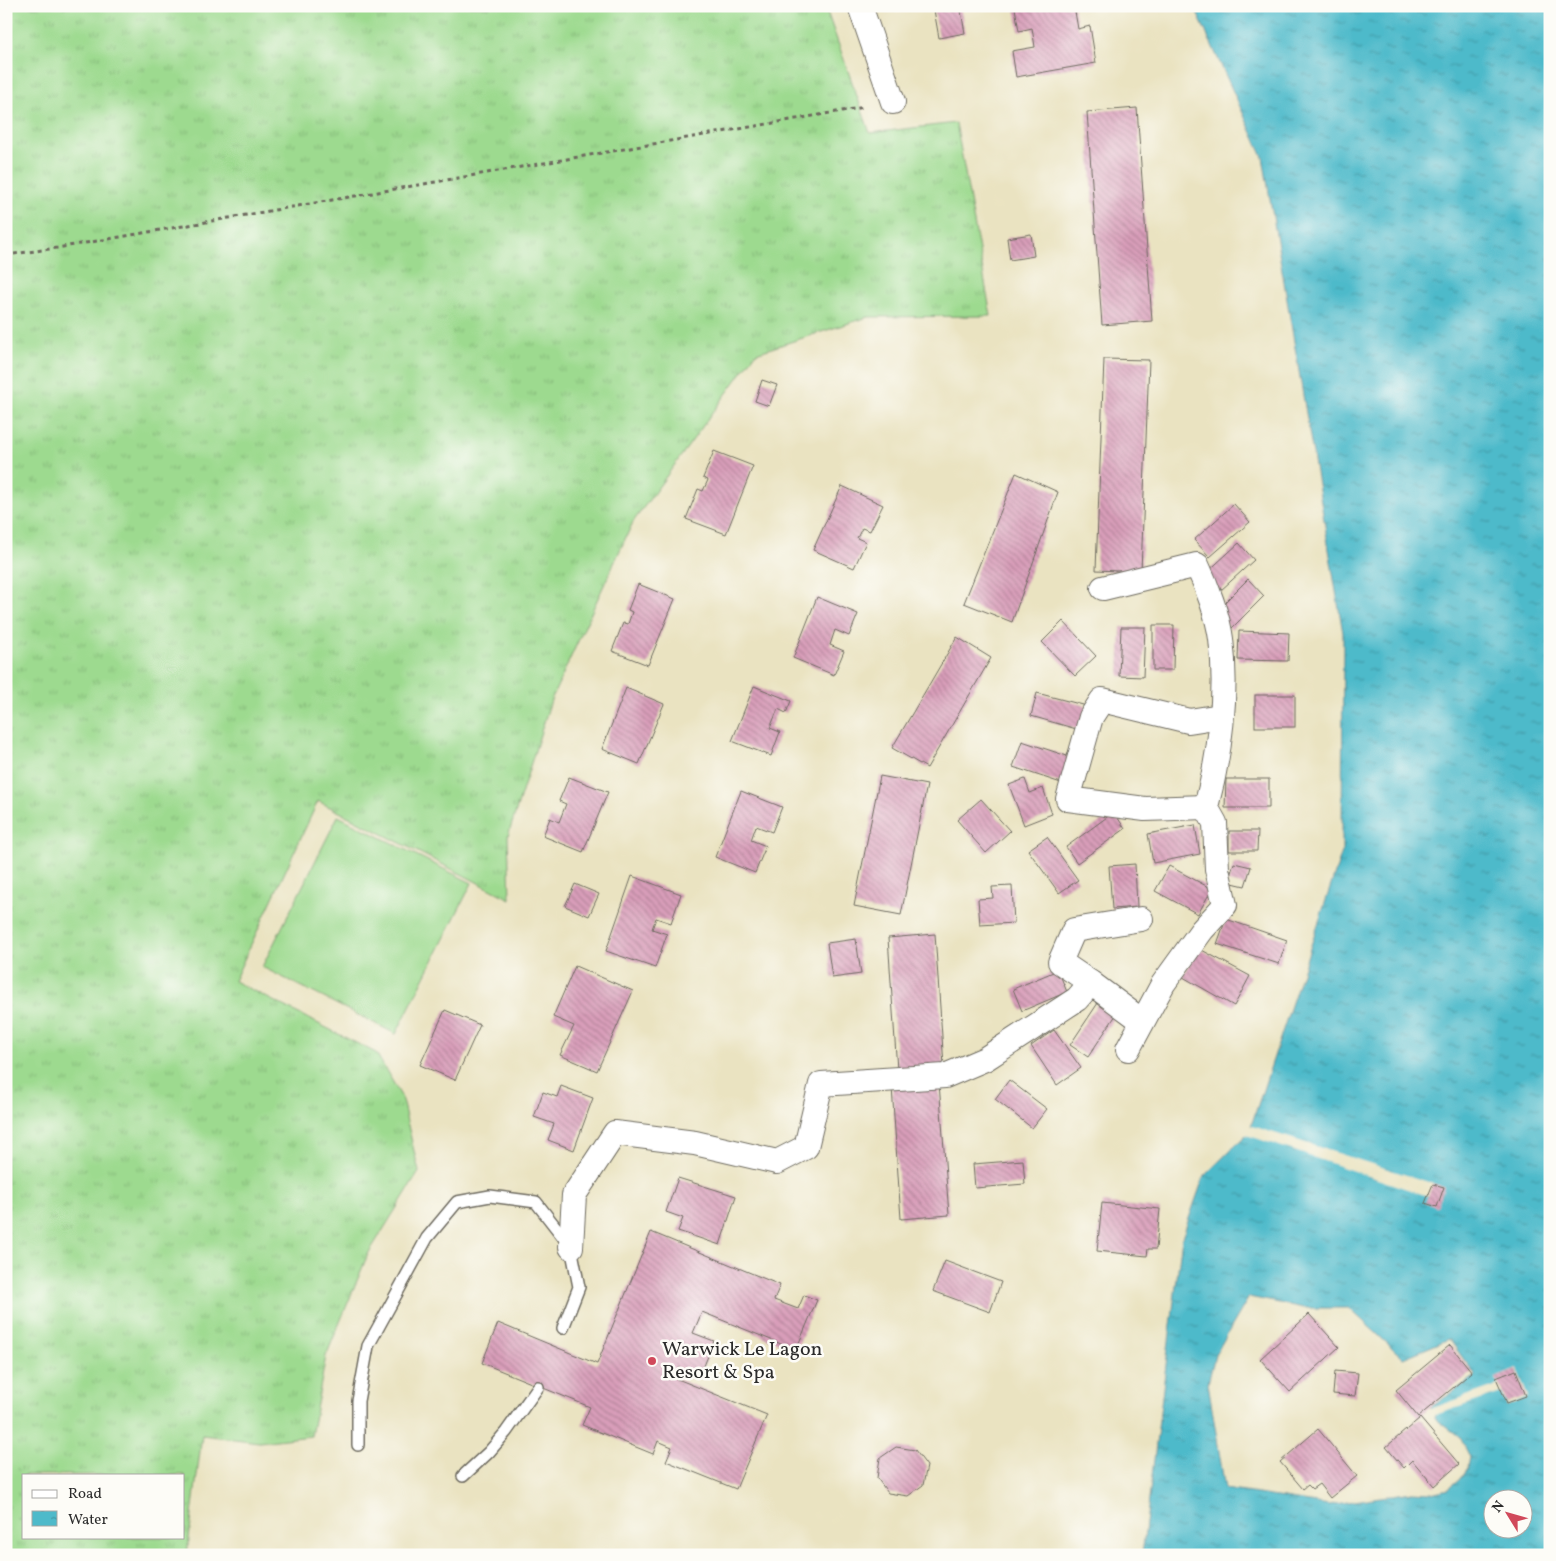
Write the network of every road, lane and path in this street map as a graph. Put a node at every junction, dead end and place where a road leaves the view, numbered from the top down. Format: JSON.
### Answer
{"nodes":[{"id":1,"x":860,"y":6,"type":"edge"},
{"id":2,"x":894,"y":102,"type":"joint"},
{"id":3,"x":6,"y":255,"type":"edge"},
{"id":4,"x":1103,"y":588,"type":"dead end"},
{"id":5,"x":1221,"y":716,"type":"junction"},
{"id":6,"x":1206,"y":807,"type":"junction"},
{"id":7,"x":1141,"y":919,"type":"dead end"},
{"id":8,"x":1091,"y":982,"type":"junction"},
{"id":9,"x":1142,"y":1022,"type":"junction"},
{"id":10,"x":1128,"y":1049,"type":"dead end"},
{"id":11,"x":571,"y":1247,"type":"junction"},
{"id":12,"x":563,"y":1328,"type":"dead end"},
{"id":13,"x":538,"y":1387,"type":"dead end"},
{"id":14,"x":358,"y":1445,"type":"dead end"},
{"id":15,"x":463,"y":1476,"type":"dead end"}],
"edges":[{"from":1,"to":2,"type":"street"},
{"from":2,"to":3,"type":"path"},
{"from":4,"to":5,"type":"street"},
{"from":5,"to":6,"type":"street"},
{"from":5,"to":6,"type":"street"},
{"from":6,"to":9,"type":"street"},
{"from":7,"to":8,"type":"street"},
{"from":8,"to":9,"type":"street"},
{"from":8,"to":11,"type":"street"},
{"from":9,"to":10,"type":"street"},
{"from":11,"to":12,"type":"lane"},
{"from":11,"to":14,"type":"lane"},
{"from":13,"to":15,"type":"lane"}]}
